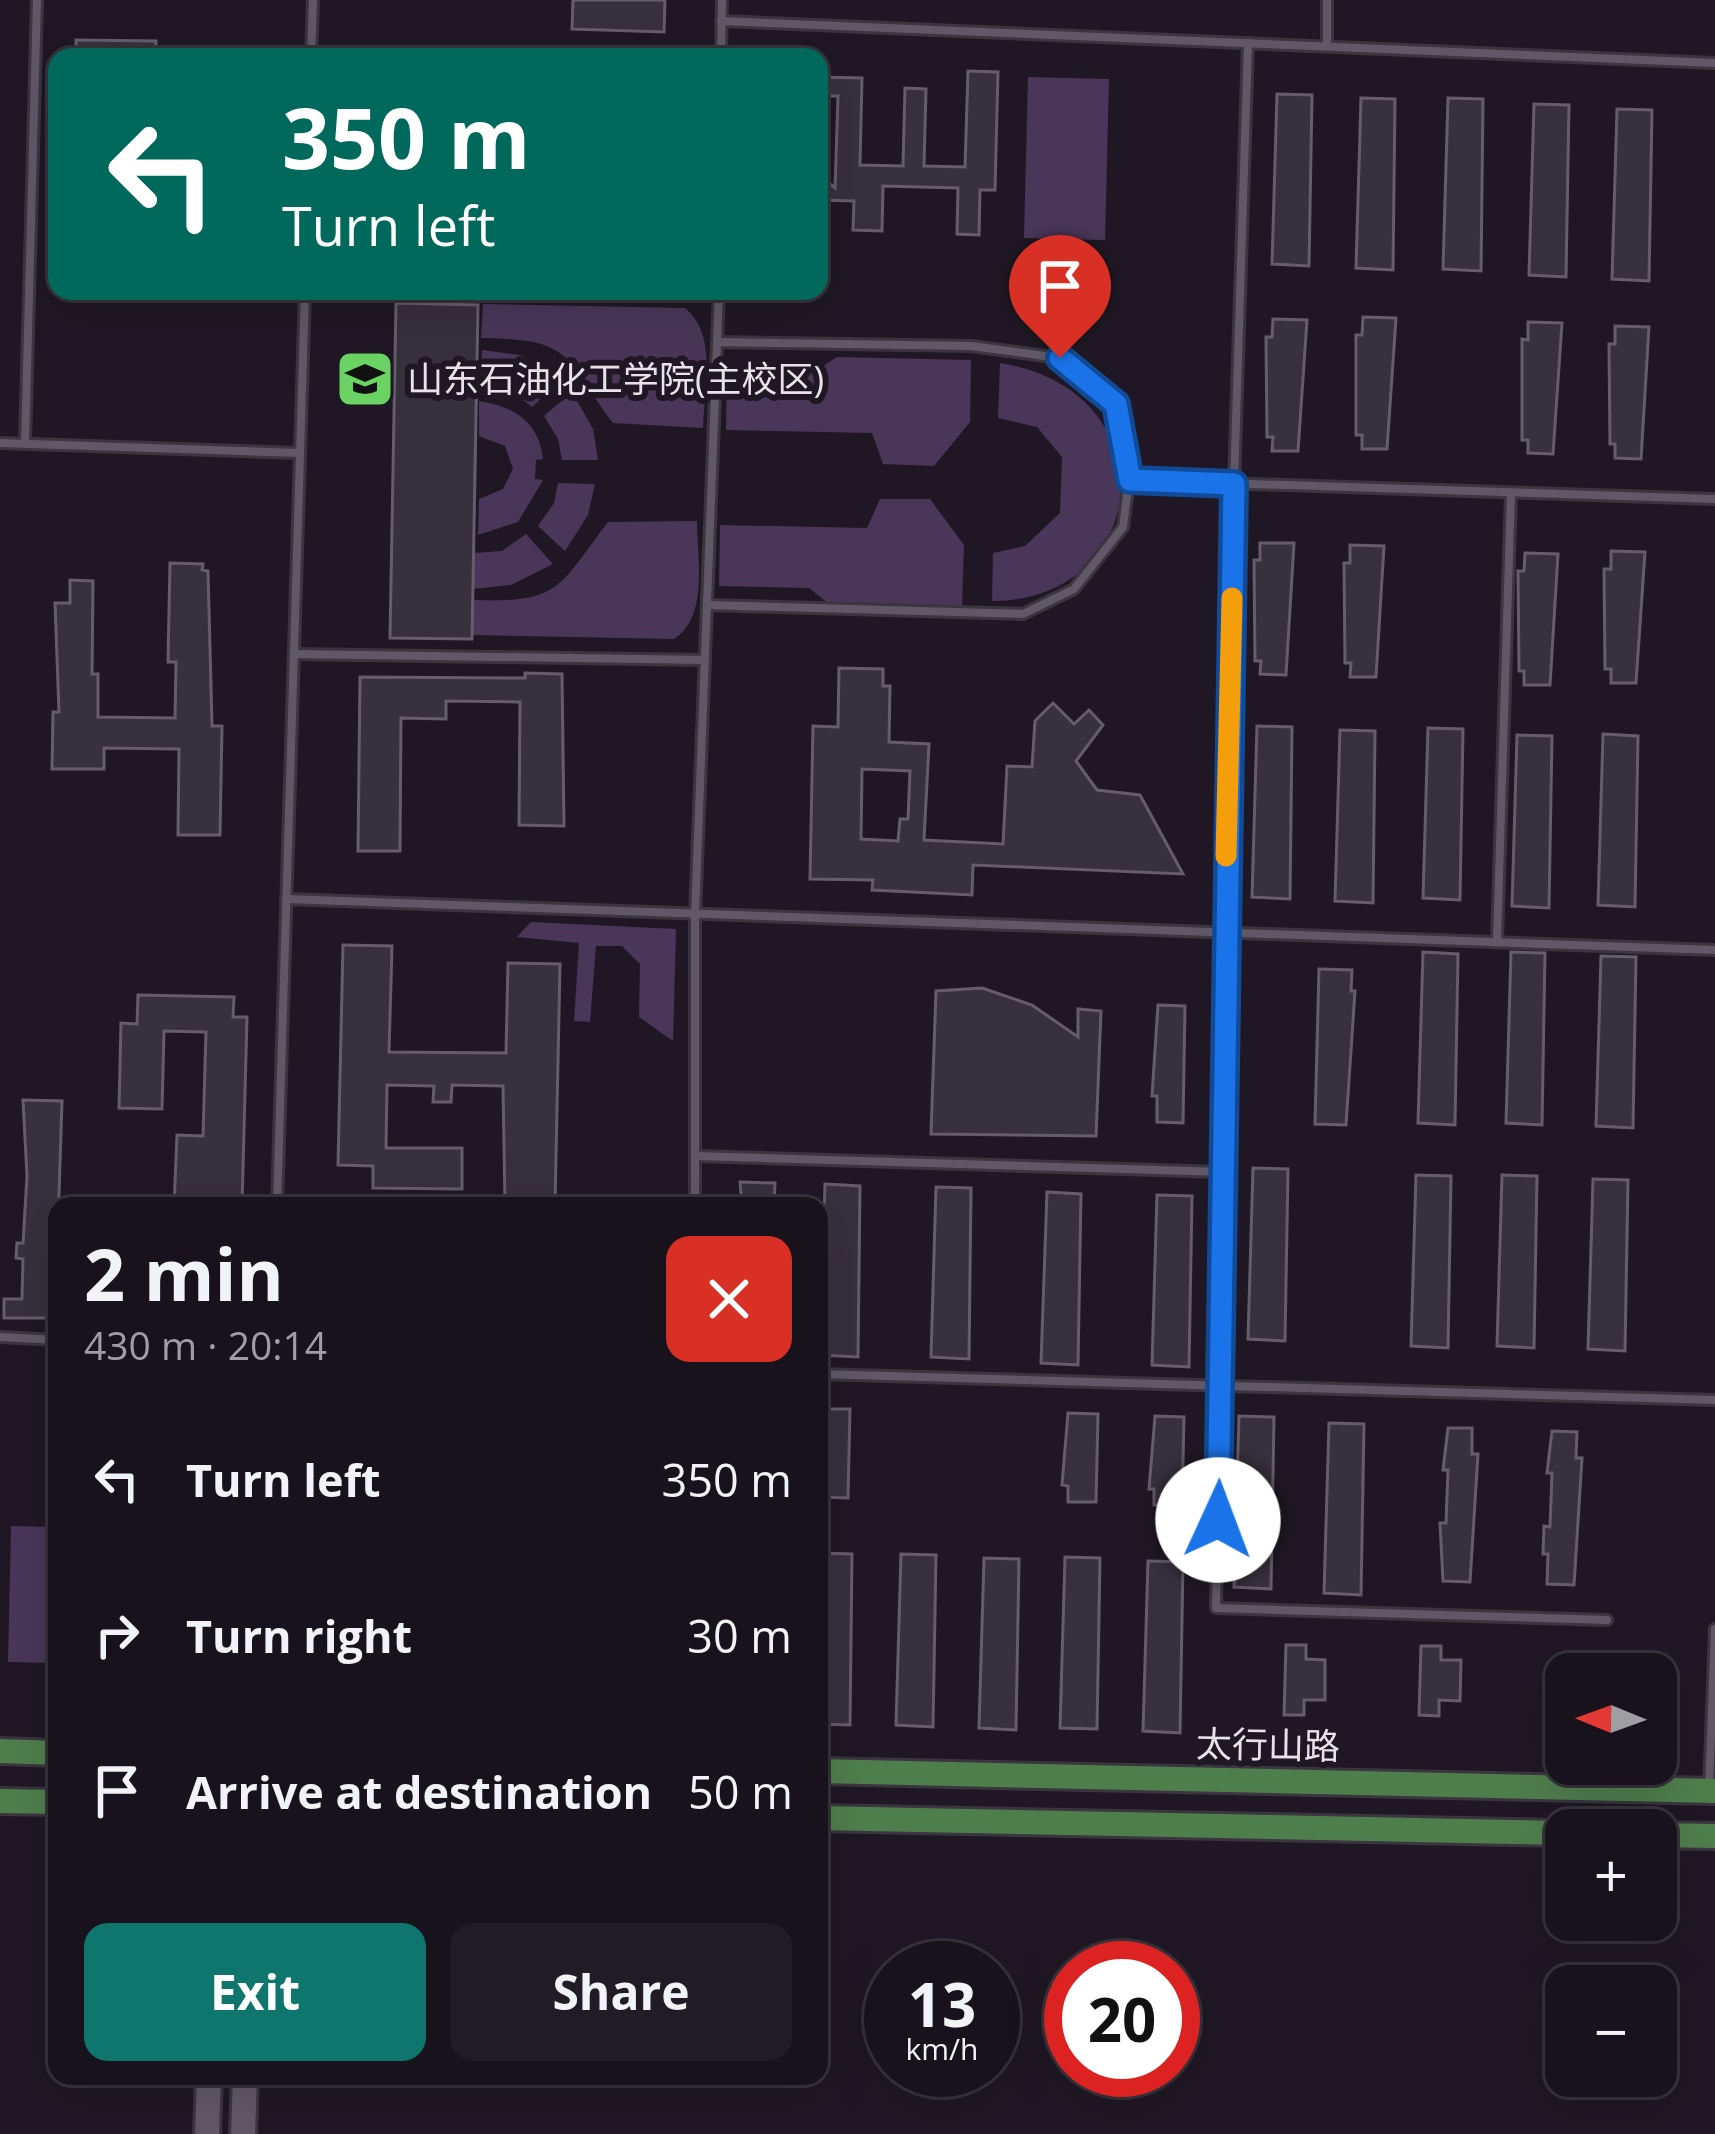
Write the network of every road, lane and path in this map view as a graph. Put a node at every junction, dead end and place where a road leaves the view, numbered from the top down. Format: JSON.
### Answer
{"nodes":[{"id":1,"x":38,"y":0,"type":"edge"},
{"id":2,"x":313,"y":0,"type":"edge"},
{"id":3,"x":722,"y":0,"type":"edge"},
{"id":4,"x":1328,"y":0,"type":"edge"},
{"id":5,"x":721,"y":21,"type":"junction"},
{"id":6,"x":1248,"y":43,"type":"junction"},
{"id":7,"x":1327,"y":46,"type":"junction"},
{"id":8,"x":311,"y":48,"type":"edge"},
{"id":9,"x":721,"y":48,"type":"edge"},
{"id":10,"x":1715,"y":62,"type":"edge"},
{"id":11,"x":304,"y":300,"type":"edge"},
{"id":12,"x":719,"y":300,"type":"edge"},
{"id":13,"x":717,"y":342,"type":"junction"},
{"id":14,"x":0,"y":443,"type":"edge"},
{"id":15,"x":25,"y":443,"type":"junction"},
{"id":16,"x":300,"y":453,"type":"junction"},
{"id":17,"x":1130,"y":480,"type":"junction"},
{"id":18,"x":1234,"y":484,"type":"junction"},
{"id":19,"x":1511,"y":492,"type":"junction"},
{"id":20,"x":1715,"y":499,"type":"edge"},
{"id":21,"x":707,"y":605,"type":"junction"},
{"id":22,"x":294,"y":654,"type":"junction"},
{"id":23,"x":705,"y":661,"type":"junction"},
{"id":24,"x":287,"y":900,"type":"junction"},
{"id":25,"x":695,"y":915,"type":"junction"},
{"id":26,"x":1225,"y":937,"type":"junction"},
{"id":27,"x":1496,"y":941,"type":"junction"},
{"id":28,"x":1715,"y":950,"type":"edge"},
{"id":29,"x":695,"y":1156,"type":"junction"},
{"id":30,"x":1223,"y":1172,"type":"junction"},
{"id":31,"x":277,"y":1197,"type":"edge"},
{"id":32,"x":695,"y":1197,"type":"edge"},
{"id":33,"x":0,"y":1337,"type":"edge"},
{"id":34,"x":48,"y":1340,"type":"edge"},
{"id":35,"x":828,"y":1374,"type":"edge"},
{"id":36,"x":1222,"y":1388,"type":"junction"},
{"id":37,"x":1715,"y":1400,"type":"edge"},
{"id":38,"x":1607,"y":1620,"type":"dead end"},
{"id":39,"x":1715,"y":1629,"type":"edge"},
{"id":40,"x":0,"y":1751,"type":"edge"},
{"id":41,"x":48,"y":1753,"type":"edge"},
{"id":42,"x":828,"y":1771,"type":"edge"},
{"id":43,"x":1712,"y":1790,"type":"edge"},
{"id":44,"x":0,"y":1801,"type":"edge"},
{"id":45,"x":48,"y":1802,"type":"edge"},
{"id":46,"x":828,"y":1818,"type":"edge"},
{"id":47,"x":1545,"y":1833,"type":"edge"},
{"id":48,"x":1677,"y":1835,"type":"edge"},
{"id":49,"x":1715,"y":1836,"type":"edge"},
{"id":50,"x":208,"y":2085,"type":"edge"},
{"id":51,"x":245,"y":2085,"type":"edge"},
{"id":52,"x":207,"y":2134,"type":"edge"},
{"id":53,"x":243,"y":2134,"type":"edge"}],
"edges":[{"from":1,"to":15,"type":"lane"},
{"from":2,"to":8,"type":"lane"},
{"from":3,"to":5,"type":"lane"},
{"from":4,"to":7,"type":"lane"},
{"from":5,"to":6,"type":"lane"},
{"from":5,"to":9,"type":"lane"},
{"from":6,"to":7,"type":"lane"},
{"from":6,"to":18,"type":"lane"},
{"from":7,"to":10,"type":"lane"},
{"from":11,"to":16,"type":"lane"},
{"from":12,"to":13,"type":"lane"},
{"from":13,"to":17,"type":"lane"},
{"from":13,"to":21,"type":"lane"},
{"from":14,"to":15,"type":"lane"},
{"from":15,"to":16,"type":"lane"},
{"from":16,"to":22,"type":"lane"},
{"from":17,"to":18,"type":"lane"},
{"from":17,"to":21,"type":"lane"},
{"from":18,"to":19,"type":"lane"},
{"from":18,"to":26,"type":"lane"},
{"from":19,"to":20,"type":"lane"},
{"from":19,"to":27,"type":"lane"},
{"from":21,"to":23,"type":"lane"},
{"from":22,"to":23,"type":"lane"},
{"from":22,"to":24,"type":"lane"},
{"from":23,"to":25,"type":"lane"},
{"from":24,"to":25,"type":"lane"},
{"from":24,"to":31,"type":"lane"},
{"from":25,"to":26,"type":"lane"},
{"from":25,"to":29,"type":"lane"},
{"from":26,"to":27,"type":"lane"},
{"from":26,"to":30,"type":"lane"},
{"from":27,"to":28,"type":"lane"},
{"from":29,"to":30,"type":"lane"},
{"from":29,"to":32,"type":"lane"},
{"from":30,"to":36,"type":"lane"},
{"from":33,"to":34,"type":"lane"},
{"from":35,"to":36,"type":"lane"},
{"from":36,"to":37,"type":"lane"},
{"from":36,"to":38,"type":"lane"},
{"from":39,"to":43,"type":"lane"},
{"from":40,"to":41,"type":"main road"},
{"from":42,"to":43,"type":"main road","name":"太行山路"},
{"from":44,"to":45,"type":"main road"},
{"from":46,"to":47,"type":"main road"},
{"from":48,"to":49,"type":"main road"},
{"from":50,"to":52,"type":"main road"},
{"from":51,"to":53,"type":"main road"}]}
